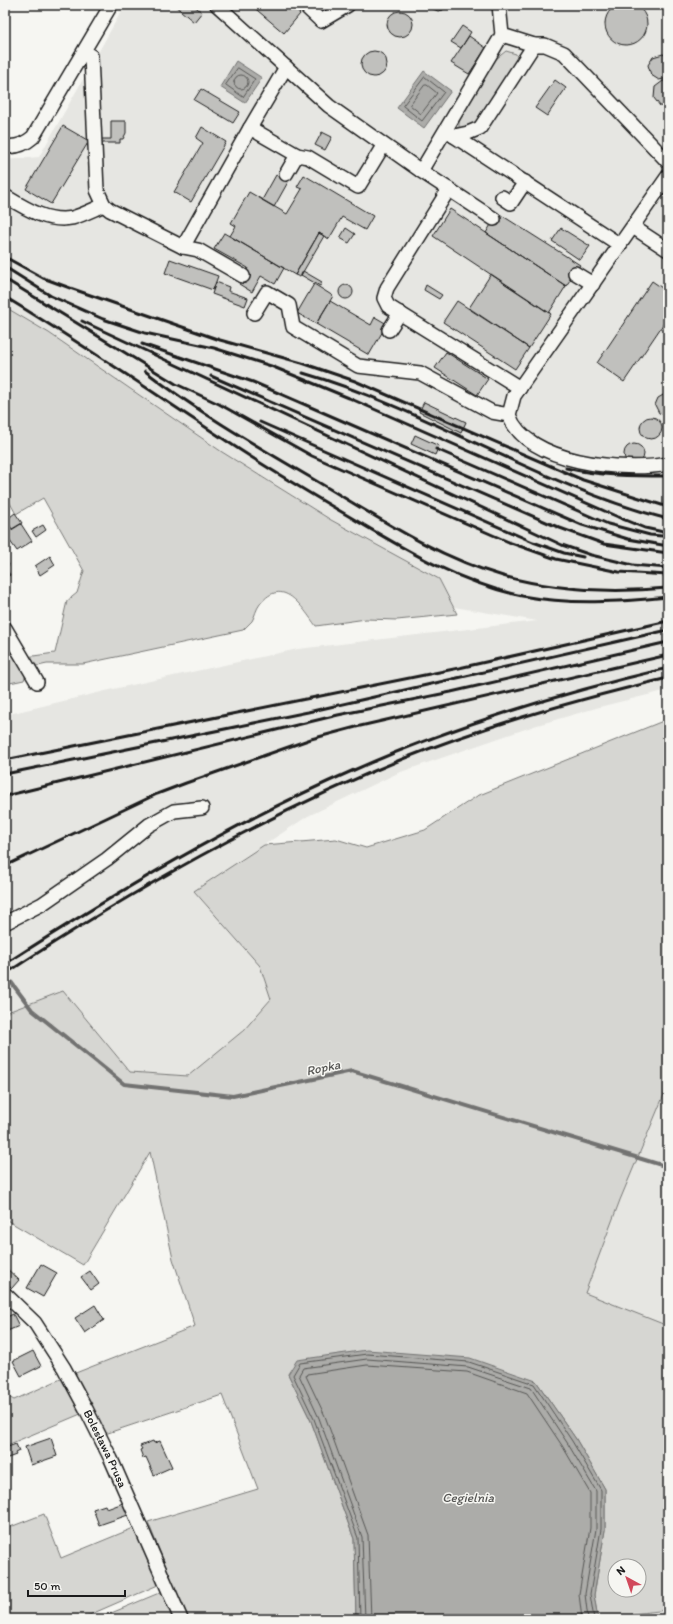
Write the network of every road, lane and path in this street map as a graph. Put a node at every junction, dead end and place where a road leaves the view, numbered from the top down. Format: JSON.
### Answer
{"nodes":[{"id":1,"x":111,"y":5,"type":"edge"},
{"id":2,"x":217,"y":5,"type":"edge"},
{"id":3,"x":304,"y":5,"type":"edge"},
{"id":4,"x":348,"y":5,"type":"edge"},
{"id":5,"x":499,"y":5,"type":"edge"},
{"id":6,"x":502,"y":35,"type":"junction"},
{"id":7,"x":534,"y":45,"type":"junction"},
{"id":8,"x":84,"y":52,"type":"junction"},
{"id":9,"x":286,"y":67,"type":"junction"},
{"id":10,"x":250,"y":128,"type":"junction"},
{"id":11,"x":450,"y":133,"type":"junction"},
{"id":12,"x":5,"y":146,"type":"edge"},
{"id":13,"x":383,"y":146,"type":"junction"},
{"id":14,"x":297,"y":155,"type":"junction"},
{"id":15,"x":668,"y":162,"type":"edge"},
{"id":16,"x":421,"y":171,"type":"junction"},
{"id":17,"x":286,"y":174,"type":"dead end"},
{"id":18,"x":668,"y":176,"type":"edge"},
{"id":19,"x":525,"y":182,"type":"junction"},
{"id":20,"x":449,"y":189,"type":"junction"},
{"id":21,"x":5,"y":196,"type":"edge"},
{"id":22,"x":502,"y":197,"type":"dead end"},
{"id":23,"x":104,"y":205,"type":"junction"},
{"id":24,"x":494,"y":219,"type":"dead end"},
{"id":25,"x":633,"y":227,"type":"junction"},
{"id":26,"x":620,"y":245,"type":"junction"},
{"id":27,"x":183,"y":246,"type":"junction"},
{"id":28,"x":668,"y":250,"type":"edge"},
{"id":29,"x":575,"y":273,"type":"dead end"},
{"id":30,"x":243,"y":276,"type":"dead end"},
{"id":31,"x":593,"y":284,"type":"junction"},
{"id":32,"x":254,"y":313,"type":"dead end"},
{"id":33,"x":400,"y":313,"type":"junction"},
{"id":34,"x":389,"y":330,"type":"dead end"},
{"id":35,"x":520,"y":388,"type":"junction"},
{"id":36,"x":509,"y":415,"type":"junction"},
{"id":37,"x":668,"y":464,"type":"edge"},
{"id":38,"x":5,"y":628,"type":"edge"},
{"id":39,"x":37,"y":682,"type":"dead end"},
{"id":40,"x":202,"y":808,"type":"dead end"},
{"id":41,"x":5,"y":923,"type":"edge"},
{"id":42,"x":5,"y":1294,"type":"edge"},
{"id":43,"x":181,"y":1619,"type":"edge"}],
"edges":[{"from":1,"to":8,"type":"street"},
{"from":2,"to":9,"type":"street"},
{"from":3,"to":4,"type":"street"},
{"from":5,"to":6,"type":"street"},
{"from":6,"to":7,"type":"street"},
{"from":6,"to":11,"type":"street"},
{"from":7,"to":11,"type":"street"},
{"from":7,"to":15,"type":"street"},
{"from":8,"to":12,"type":"street"},
{"from":8,"to":23,"type":"street"},
{"from":9,"to":10,"type":"street"},
{"from":9,"to":13,"type":"street"},
{"from":10,"to":14,"type":"street"},
{"from":10,"to":27,"type":"street"},
{"from":11,"to":16,"type":"street"},
{"from":11,"to":19,"type":"street"},
{"from":13,"to":14,"type":"street"},
{"from":13,"to":16,"type":"street"},
{"from":14,"to":17,"type":"street"},
{"from":16,"to":20,"type":"street"},
{"from":18,"to":25,"type":"street"},
{"from":19,"to":22,"type":"street"},
{"from":19,"to":26,"type":"street"},
{"from":20,"to":24,"type":"street"},
{"from":20,"to":33,"type":"street"},
{"from":21,"to":23,"type":"street"},
{"from":23,"to":27,"type":"street"},
{"from":25,"to":26,"type":"street"},
{"from":25,"to":28,"type":"street"},
{"from":26,"to":31,"type":"street"},
{"from":27,"to":30,"type":"street"},
{"from":29,"to":31,"type":"street"},
{"from":31,"to":35,"type":"street"},
{"from":32,"to":36,"type":"street"},
{"from":33,"to":34,"type":"street"},
{"from":33,"to":35,"type":"street"},
{"from":35,"to":36,"type":"street"},
{"from":36,"to":37,"type":"street"},
{"from":38,"to":39,"type":"street"},
{"from":40,"to":41,"type":"street"},
{"from":42,"to":43,"type":"street","name":"Bolesława Prusa"}]}
